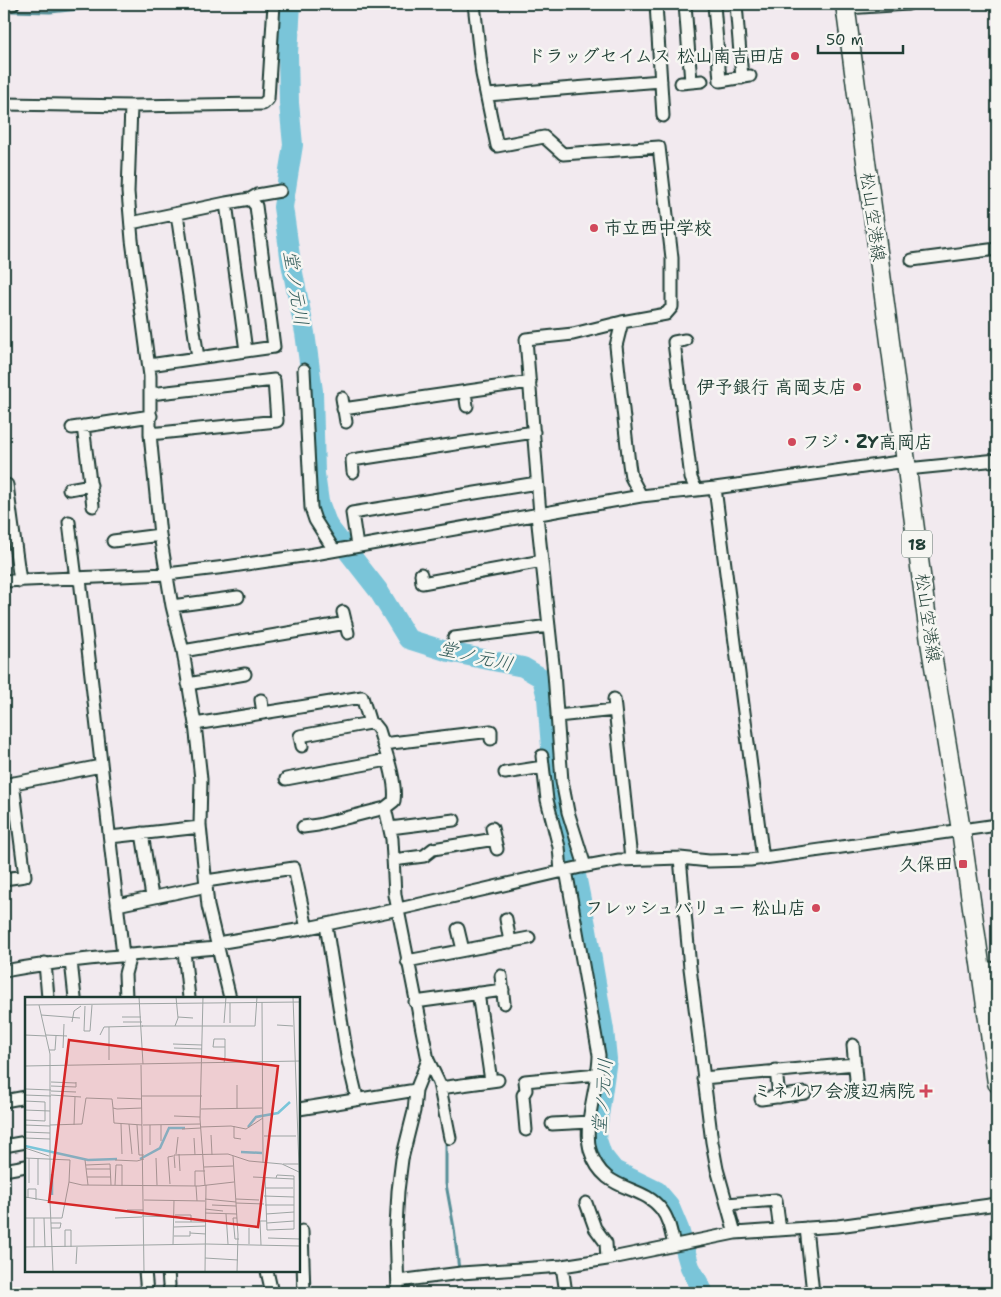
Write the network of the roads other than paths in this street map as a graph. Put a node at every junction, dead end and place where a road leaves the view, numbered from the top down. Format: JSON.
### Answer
{"nodes":[{"id":1,"x":274,"y":4,"type":"edge"},
{"id":2,"x":474,"y":4,"type":"edge"},
{"id":3,"x":486,"y":4,"type":"edge"},
{"id":4,"x":656,"y":4,"type":"edge"},
{"id":5,"x":685,"y":4,"type":"edge"},
{"id":6,"x":714,"y":4,"type":"edge"},
{"id":7,"x":736,"y":4,"type":"edge"},
{"id":8,"x":908,"y":4,"type":"edge"},
{"id":9,"x":845,"y":6,"type":"edge"},
{"id":10,"x":661,"y":81,"type":"junction"},
{"id":11,"x":691,"y":82,"type":"dead end"},
{"id":12,"x":487,"y":96,"type":"junction"},
{"id":13,"x":4,"y":104,"type":"edge"},
{"id":14,"x":131,"y":106,"type":"junction"},
{"id":15,"x":663,"y":116,"type":"dead end"},
{"id":16,"x":280,"y":191,"type":"dead end"},
{"id":17,"x":250,"y":200,"type":"junction"},
{"id":18,"x":226,"y":203,"type":"junction"},
{"id":19,"x":177,"y":214,"type":"junction"},
{"id":20,"x":131,"y":224,"type":"junction"},
{"id":21,"x":997,"y":249,"type":"edge"},
{"id":22,"x":912,"y":260,"type":"dead end"},
{"id":23,"x":622,"y":322,"type":"junction"},
{"id":24,"x":685,"y":340,"type":"dead end"},
{"id":25,"x":246,"y":351,"type":"junction"},
{"id":26,"x":198,"y":358,"type":"junction"},
{"id":27,"x":149,"y":365,"type":"junction"},
{"id":28,"x":304,"y":370,"type":"dead end"},
{"id":29,"x":530,"y":382,"type":"junction"},
{"id":30,"x":465,"y":392,"type":"junction"},
{"id":31,"x":150,"y":394,"type":"junction"},
{"id":32,"x":408,"y":400,"type":"junction"},
{"id":33,"x":467,"y":406,"type":"dead end"},
{"id":34,"x":410,"y":412,"type":"dead end"},
{"id":35,"x":151,"y":416,"type":"junction"},
{"id":36,"x":346,"y":422,"type":"dead end"},
{"id":37,"x":534,"y":432,"type":"junction"},
{"id":38,"x":150,"y":434,"type":"junction"},
{"id":39,"x":997,"y":460,"type":"edge"},
{"id":40,"x":907,"y":465,"type":"junction"},
{"id":41,"x":354,"y":472,"type":"dead end"},
{"id":42,"x":537,"y":482,"type":"junction"},
{"id":43,"x":7,"y":485,"type":"dead end"},
{"id":44,"x":91,"y":486,"type":"junction"},
{"id":45,"x":715,"y":488,"type":"junction"},
{"id":46,"x":69,"y":489,"type":"dead end"},
{"id":47,"x":696,"y":490,"type":"junction"},
{"id":48,"x":641,"y":496,"type":"junction"},
{"id":49,"x":93,"y":506,"type":"dead end"},
{"id":50,"x":538,"y":514,"type":"junction"},
{"id":51,"x":69,"y":522,"type":"dead end"},
{"id":52,"x":160,"y":535,"type":"junction"},
{"id":53,"x":113,"y":541,"type":"dead end"},
{"id":54,"x":357,"y":546,"type":"junction"},
{"id":55,"x":334,"y":550,"type":"junction"},
{"id":56,"x":542,"y":561,"type":"junction"},
{"id":57,"x":167,"y":574,"type":"junction"},
{"id":58,"x":421,"y":574,"type":"dead end"},
{"id":59,"x":78,"y":579,"type":"junction"},
{"id":60,"x":4,"y":581,"type":"edge"},
{"id":61,"x":20,"y":581,"type":"junction"},
{"id":62,"x":238,"y":597,"type":"dead end"},
{"id":63,"x":172,"y":606,"type":"junction"},
{"id":64,"x":346,"y":623,"type":"dead end"},
{"id":65,"x":549,"y":626,"type":"junction"},
{"id":66,"x":454,"y":638,"type":"dead end"},
{"id":67,"x":183,"y":651,"type":"junction"},
{"id":68,"x":245,"y":674,"type":"dead end"},
{"id":69,"x":188,"y":684,"type":"junction"},
{"id":70,"x":261,"y":700,"type":"dead end"},
{"id":71,"x":263,"y":714,"type":"junction"},
{"id":72,"x":558,"y":716,"type":"junction"},
{"id":73,"x":370,"y":723,"type":"junction"},
{"id":74,"x":195,"y":724,"type":"junction"},
{"id":75,"x":491,"y":739,"type":"dead end"},
{"id":76,"x":384,"y":744,"type":"junction"},
{"id":77,"x":302,"y":746,"type":"dead end"},
{"id":78,"x":388,"y":760,"type":"junction"},
{"id":79,"x":101,"y":766,"type":"junction"},
{"id":80,"x":505,"y":773,"type":"dead end"},
{"id":81,"x":286,"y":779,"type":"dead end"},
{"id":82,"x":9,"y":784,"type":"edge"},
{"id":83,"x":385,"y":808,"type":"junction"},
{"id":84,"x":454,"y":820,"type":"dead end"},
{"id":85,"x":302,"y":826,"type":"dead end"},
{"id":86,"x":997,"y":826,"type":"edge"},
{"id":87,"x":200,"y":827,"type":"junction"},
{"id":88,"x":390,"y":828,"type":"junction"},
{"id":89,"x":961,"y":830,"type":"junction"},
{"id":90,"x":142,"y":833,"type":"junction"},
{"id":91,"x":110,"y":837,"type":"junction"},
{"id":92,"x":495,"y":839,"type":"dead end"},
{"id":93,"x":680,"y":858,"type":"junction"},
{"id":94,"x":763,"y":859,"type":"junction"},
{"id":95,"x":393,"y":860,"type":"junction"},
{"id":96,"x":632,"y":860,"type":"junction"},
{"id":97,"x":573,"y":869,"type":"junction"},
{"id":98,"x":4,"y":879,"type":"edge"},
{"id":99,"x":206,"y":884,"type":"junction"},
{"id":100,"x":152,"y":898,"type":"junction"},
{"id":101,"x":118,"y":905,"type":"junction"},
{"id":102,"x":399,"y":909,"type":"junction"},
{"id":103,"x":506,"y":920,"type":"dead end"},
{"id":104,"x":326,"y":924,"type":"junction"},
{"id":105,"x":307,"y":929,"type":"junction"},
{"id":106,"x":458,"y":929,"type":"dead end"},
{"id":107,"x":529,"y":938,"type":"dead end"},
{"id":108,"x":510,"y":942,"type":"junction"},
{"id":109,"x":217,"y":946,"type":"junction"},
{"id":110,"x":462,"y":950,"type":"junction"},
{"id":111,"x":184,"y":951,"type":"junction"},
{"id":112,"x":127,"y":955,"type":"junction"},
{"id":113,"x":71,"y":960,"type":"junction"},
{"id":114,"x":407,"y":961,"type":"junction"},
{"id":115,"x":45,"y":963,"type":"junction"},
{"id":116,"x":989,"y":968,"type":"edge"},
{"id":117,"x":4,"y":971,"type":"edge"},
{"id":118,"x":501,"y":976,"type":"dead end"},
{"id":119,"x":503,"y":990,"type":"junction"},
{"id":120,"x":478,"y":993,"type":"junction"},
{"id":121,"x":48,"y":997,"type":"edge"},
{"id":122,"x":75,"y":997,"type":"edge"},
{"id":123,"x":126,"y":997,"type":"edge"},
{"id":124,"x":188,"y":997,"type":"edge"},
{"id":125,"x":230,"y":997,"type":"edge"},
{"id":126,"x":415,"y":1002,"type":"junction"},
{"id":127,"x":504,"y":1003,"type":"dead end"},
{"id":128,"x":853,"y":1045,"type":"dead end"},
{"id":129,"x":428,"y":1060,"type":"junction"},
{"id":130,"x":855,"y":1064,"type":"junction"},
{"id":131,"x":776,"y":1070,"type":"junction"},
{"id":132,"x":598,"y":1074,"type":"junction"},
{"id":133,"x":703,"y":1078,"type":"junction"},
{"id":134,"x":997,"y":1083,"type":"edge"},
{"id":135,"x":440,"y":1088,"type":"junction"},
{"id":136,"x":416,"y":1090,"type":"junction"},
{"id":137,"x":858,"y":1091,"type":"dead end"},
{"id":138,"x":805,"y":1093,"type":"dead end"},
{"id":139,"x":25,"y":1097,"type":"edge"},
{"id":140,"x":779,"y":1097,"type":"junction"},
{"id":141,"x":357,"y":1098,"type":"junction"},
{"id":142,"x":761,"y":1099,"type":"dead end"},
{"id":143,"x":4,"y":1101,"type":"edge"},
{"id":144,"x":300,"y":1109,"type":"edge"},
{"id":145,"x":590,"y":1122,"type":"junction"},
{"id":146,"x":552,"y":1124,"type":"dead end"},
{"id":147,"x":526,"y":1130,"type":"dead end"},
{"id":148,"x":450,"y":1138,"type":"dead end"},
{"id":149,"x":25,"y":1142,"type":"edge"},
{"id":150,"x":4,"y":1146,"type":"edge"},
{"id":151,"x":25,"y":1166,"type":"edge"},
{"id":152,"x":4,"y":1170,"type":"edge"},
{"id":153,"x":586,"y":1202,"type":"dead end"},
{"id":154,"x":727,"y":1204,"type":"junction"},
{"id":155,"x":997,"y":1204,"type":"edge"},
{"id":156,"x":806,"y":1228,"type":"junction"},
{"id":157,"x":780,"y":1230,"type":"junction"},
{"id":158,"x":302,"y":1231,"type":"dead end"},
{"id":159,"x":735,"y":1233,"type":"junction"},
{"id":160,"x":680,"y":1244,"type":"junction"},
{"id":161,"x":607,"y":1259,"type":"junction"},
{"id":162,"x":562,"y":1266,"type":"junction"},
{"id":163,"x":145,"y":1272,"type":"edge"},
{"id":164,"x":168,"y":1272,"type":"edge"},
{"id":165,"x":267,"y":1272,"type":"edge"},
{"id":166,"x":398,"y":1281,"type":"junction"},
{"id":167,"x":169,"y":1286,"type":"dead end"},
{"id":168,"x":147,"y":1293,"type":"edge"},
{"id":169,"x":272,"y":1293,"type":"edge"},
{"id":170,"x":304,"y":1293,"type":"edge"},
{"id":171,"x":398,"y":1293,"type":"edge"},
{"id":172,"x":566,"y":1293,"type":"edge"},
{"id":173,"x":813,"y":1293,"type":"edge"}],
"edges":[{"from":1,"to":14,"type":"street"},
{"from":2,"to":3,"type":"street"},
{"from":2,"to":12,"type":"street"},
{"from":4,"to":10,"type":"street"},
{"from":5,"to":11,"type":"street"},
{"from":6,"to":7,"type":"street"},
{"from":8,"to":9,"type":"street"},
{"from":9,"to":40,"type":"main road","name":"松山空港線","number":"18"},
{"from":10,"to":12,"type":"street"},
{"from":10,"to":15,"type":"street"},
{"from":12,"to":23,"type":"street"},
{"from":13,"to":14,"type":"street"},
{"from":14,"to":20,"type":"street"},
{"from":16,"to":17,"type":"street"},
{"from":17,"to":18,"type":"street"},
{"from":17,"to":25,"type":"street"},
{"from":18,"to":19,"type":"street"},
{"from":18,"to":25,"type":"street"},
{"from":19,"to":20,"type":"street"},
{"from":19,"to":26,"type":"street"},
{"from":20,"to":27,"type":"street"},
{"from":21,"to":22,"type":"street"},
{"from":23,"to":29,"type":"street"},
{"from":23,"to":48,"type":"street"},
{"from":24,"to":47,"type":"street"},
{"from":25,"to":26,"type":"street"},
{"from":26,"to":27,"type":"street"},
{"from":27,"to":31,"type":"street"},
{"from":28,"to":55,"type":"street"},
{"from":29,"to":30,"type":"street"},
{"from":29,"to":37,"type":"street"},
{"from":30,"to":32,"type":"street"},
{"from":30,"to":33,"type":"street"},
{"from":31,"to":35,"type":"street"},
{"from":31,"to":38,"type":"street"},
{"from":32,"to":34,"type":"street"},
{"from":32,"to":36,"type":"street"},
{"from":35,"to":38,"type":"street"},
{"from":35,"to":44,"type":"street"},
{"from":37,"to":41,"type":"street"},
{"from":37,"to":42,"type":"street"},
{"from":38,"to":52,"type":"street"},
{"from":39,"to":40,"type":"street"},
{"from":40,"to":45,"type":"street"},
{"from":40,"to":89,"type":"main road","name":"松山空港線","number":"18"},
{"from":42,"to":50,"type":"street"},
{"from":42,"to":54,"type":"street"},
{"from":43,"to":61,"type":"street"},
{"from":44,"to":46,"type":"street"},
{"from":44,"to":49,"type":"street"},
{"from":45,"to":47,"type":"street"},
{"from":45,"to":94,"type":"street"},
{"from":47,"to":48,"type":"street"},
{"from":48,"to":50,"type":"street"},
{"from":50,"to":54,"type":"street"},
{"from":50,"to":56,"type":"street"},
{"from":51,"to":59,"type":"street"},
{"from":52,"to":53,"type":"street"},
{"from":52,"to":57,"type":"street"},
{"from":54,"to":55,"type":"street"},
{"from":55,"to":57,"type":"street"},
{"from":56,"to":58,"type":"street"},
{"from":56,"to":65,"type":"street"},
{"from":57,"to":59,"type":"street"},
{"from":57,"to":63,"type":"street"},
{"from":59,"to":61,"type":"street"},
{"from":59,"to":79,"type":"street"},
{"from":60,"to":61,"type":"street"},
{"from":62,"to":63,"type":"street"},
{"from":63,"to":67,"type":"street"},
{"from":64,"to":67,"type":"street"},
{"from":65,"to":66,"type":"street"},
{"from":65,"to":72,"type":"street"},
{"from":67,"to":69,"type":"street"},
{"from":68,"to":69,"type":"street"},
{"from":69,"to":74,"type":"street"},
{"from":70,"to":71,"type":"street"},
{"from":71,"to":73,"type":"street"},
{"from":71,"to":74,"type":"street"},
{"from":72,"to":96,"type":"street"},
{"from":72,"to":97,"type":"street"},
{"from":73,"to":76,"type":"street"},
{"from":73,"to":77,"type":"street"},
{"from":74,"to":87,"type":"street"},
{"from":75,"to":76,"type":"street"},
{"from":76,"to":78,"type":"street"},
{"from":78,"to":81,"type":"street"},
{"from":78,"to":83,"type":"street"},
{"from":79,"to":82,"type":"street"},
{"from":79,"to":91,"type":"street"},
{"from":80,"to":97,"type":"street"},
{"from":82,"to":98,"type":"street"},
{"from":83,"to":85,"type":"street"},
{"from":83,"to":88,"type":"street"},
{"from":84,"to":88,"type":"street"},
{"from":86,"to":89,"type":"street"},
{"from":87,"to":90,"type":"street"},
{"from":87,"to":99,"type":"street"},
{"from":88,"to":95,"type":"street"},
{"from":89,"to":94,"type":"street"},
{"from":89,"to":116,"type":"main road","name":"松山空港線","number":"18"},
{"from":90,"to":91,"type":"street"},
{"from":90,"to":100,"type":"street"},
{"from":91,"to":101,"type":"street"},
{"from":92,"to":95,"type":"street"},
{"from":93,"to":94,"type":"street"},
{"from":93,"to":96,"type":"street"},
{"from":93,"to":133,"type":"street"},
{"from":95,"to":102,"type":"street"},
{"from":96,"to":97,"type":"street"},
{"from":97,"to":102,"type":"street"},
{"from":97,"to":132,"type":"street"},
{"from":99,"to":100,"type":"street"},
{"from":99,"to":105,"type":"street"},
{"from":99,"to":109,"type":"street"},
{"from":100,"to":101,"type":"street"},
{"from":101,"to":112,"type":"street"},
{"from":102,"to":104,"type":"street"},
{"from":102,"to":114,"type":"street"},
{"from":103,"to":108,"type":"street"},
{"from":104,"to":105,"type":"street"},
{"from":104,"to":141,"type":"street"},
{"from":105,"to":109,"type":"street"},
{"from":106,"to":110,"type":"street"},
{"from":107,"to":108,"type":"street"},
{"from":108,"to":110,"type":"street"},
{"from":109,"to":111,"type":"street"},
{"from":109,"to":125,"type":"street"},
{"from":110,"to":114,"type":"street"},
{"from":111,"to":112,"type":"street"},
{"from":111,"to":124,"type":"street"},
{"from":112,"to":113,"type":"street"},
{"from":112,"to":123,"type":"street"},
{"from":113,"to":115,"type":"street"},
{"from":113,"to":122,"type":"street"},
{"from":114,"to":126,"type":"street"},
{"from":115,"to":117,"type":"street"},
{"from":115,"to":121,"type":"street"},
{"from":116,"to":134,"type":"main road","name":"松山空港線","number":"18"},
{"from":118,"to":119,"type":"street"},
{"from":119,"to":120,"type":"street"},
{"from":119,"to":127,"type":"street"},
{"from":120,"to":126,"type":"street"},
{"from":120,"to":135,"type":"street"},
{"from":126,"to":129,"type":"street"},
{"from":128,"to":130,"type":"street"},
{"from":129,"to":135,"type":"street"},
{"from":129,"to":136,"type":"street"},
{"from":130,"to":131,"type":"street"},
{"from":130,"to":137,"type":"street"},
{"from":131,"to":133,"type":"street"},
{"from":131,"to":140,"type":"street"},
{"from":132,"to":145,"type":"street"},
{"from":132,"to":147,"type":"street"},
{"from":133,"to":154,"type":"street"},
{"from":135,"to":148,"type":"street"},
{"from":136,"to":141,"type":"street"},
{"from":136,"to":166,"type":"street"},
{"from":138,"to":140,"type":"street"},
{"from":139,"to":143,"type":"street"},
{"from":140,"to":142,"type":"street"},
{"from":141,"to":144,"type":"street"},
{"from":145,"to":146,"type":"street"},
{"from":145,"to":160,"type":"street"},
{"from":149,"to":150,"type":"street"},
{"from":151,"to":152,"type":"street"},
{"from":153,"to":161,"type":"street"},
{"from":154,"to":157,"type":"street"},
{"from":154,"to":159,"type":"street"},
{"from":155,"to":156,"type":"street"},
{"from":156,"to":157,"type":"street"},
{"from":156,"to":173,"type":"street"},
{"from":157,"to":159,"type":"street"},
{"from":158,"to":170,"type":"street"},
{"from":159,"to":160,"type":"street"},
{"from":160,"to":161,"type":"street"},
{"from":161,"to":162,"type":"street"},
{"from":162,"to":166,"type":"street"},
{"from":162,"to":172,"type":"street"},
{"from":163,"to":168,"type":"street"},
{"from":164,"to":167,"type":"street"},
{"from":165,"to":169,"type":"street"},
{"from":166,"to":171,"type":"street"}]}
